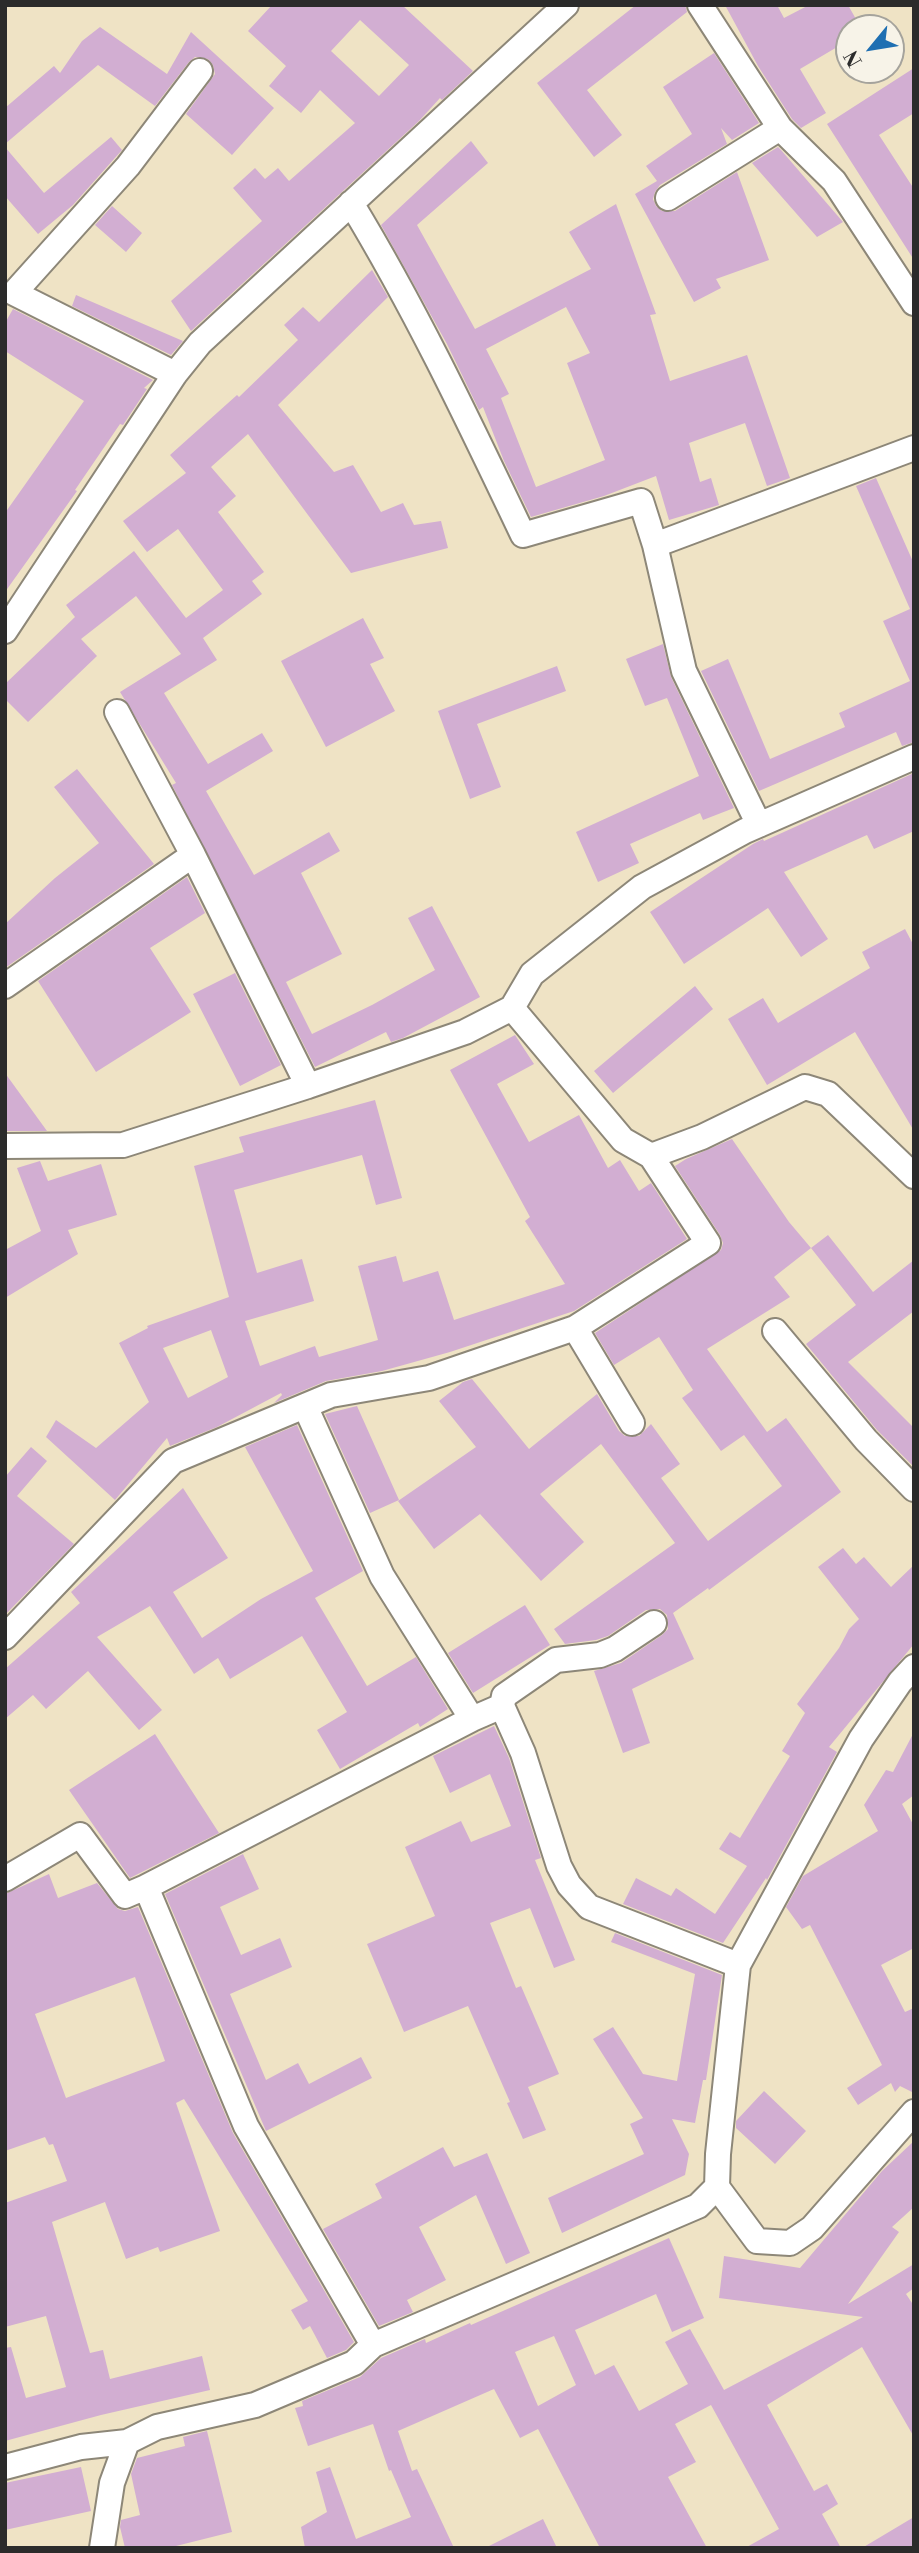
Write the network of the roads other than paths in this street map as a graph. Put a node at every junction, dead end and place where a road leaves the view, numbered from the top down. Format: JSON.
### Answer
{"nodes":[{"id":1,"x":566,"y":5,"type":"edge"},
{"id":2,"x":700,"y":5,"type":"edge"},
{"id":3,"x":200,"y":71,"type":"dead end"},
{"id":4,"x":780,"y":128,"type":"junction"},
{"id":5,"x":668,"y":198,"type":"dead end"},
{"id":6,"x":351,"y":203,"type":"junction"},
{"id":7,"x":8,"y":289,"type":"edge"},
{"id":8,"x":914,"y":303,"type":"edge"},
{"id":9,"x":175,"y":374,"type":"junction"},
{"id":10,"x":914,"y":448,"type":"edge"},
{"id":11,"x":655,"y":545,"type":"junction"},
{"id":12,"x":5,"y":631,"type":"edge"},
{"id":13,"x":117,"y":712,"type":"dead end"},
{"id":14,"x":914,"y":757,"type":"edge"},
{"id":15,"x":759,"y":825,"type":"junction"},
{"id":16,"x":193,"y":855,"type":"junction"},
{"id":17,"x":5,"y":986,"type":"edge"},
{"id":18,"x":512,"y":1008,"type":"junction"},
{"id":19,"x":308,"y":1086,"type":"junction"},
{"id":20,"x":5,"y":1146,"type":"edge"},
{"id":21,"x":651,"y":1156,"type":"junction"},
{"id":22,"x":914,"y":1176,"type":"edge"},
{"id":23,"x":575,"y":1328,"type":"junction"},
{"id":24,"x":775,"y":1331,"type":"dead end"},
{"id":25,"x":305,"y":1406,"type":"junction"},
{"id":26,"x":632,"y":1423,"type":"dead end"},
{"id":27,"x":914,"y":1489,"type":"edge"},
{"id":28,"x":654,"y":1623,"type":"dead end"},
{"id":29,"x":5,"y":1637,"type":"edge"},
{"id":30,"x":914,"y":1667,"type":"edge"},
{"id":31,"x":502,"y":1706,"type":"junction"},
{"id":32,"x":472,"y":1719,"type":"junction"},
{"id":33,"x":5,"y":1879,"type":"edge"},
{"id":34,"x":146,"y":1887,"type":"junction"},
{"id":35,"x":738,"y":1965,"type":"junction"},
{"id":36,"x":914,"y":2112,"type":"edge"},
{"id":37,"x":717,"y":2187,"type":"junction"},
{"id":38,"x":373,"y":2345,"type":"junction"},
{"id":39,"x":127,"y":2442,"type":"junction"},
{"id":40,"x":5,"y":2468,"type":"edge"},
{"id":41,"x":102,"y":2548,"type":"edge"}],
"edges":[{"from":1,"to":6,"type":"street"},
{"from":2,"to":4,"type":"street"},
{"from":3,"to":7,"type":"street"},
{"from":4,"to":5,"type":"street"},
{"from":4,"to":8,"type":"street"},
{"from":6,"to":9,"type":"street"},
{"from":6,"to":11,"type":"street"},
{"from":7,"to":9,"type":"street"},
{"from":9,"to":12,"type":"street"},
{"from":10,"to":11,"type":"street"},
{"from":11,"to":15,"type":"street"},
{"from":13,"to":16,"type":"street"},
{"from":14,"to":15,"type":"street"},
{"from":15,"to":18,"type":"street"},
{"from":16,"to":17,"type":"street"},
{"from":16,"to":19,"type":"street"},
{"from":18,"to":19,"type":"street"},
{"from":18,"to":21,"type":"street"},
{"from":19,"to":20,"type":"street"},
{"from":21,"to":22,"type":"street"},
{"from":21,"to":23,"type":"street"},
{"from":23,"to":25,"type":"street"},
{"from":23,"to":26,"type":"street"},
{"from":24,"to":27,"type":"street"},
{"from":25,"to":29,"type":"street"},
{"from":25,"to":32,"type":"street"},
{"from":28,"to":31,"type":"street"},
{"from":30,"to":35,"type":"street"},
{"from":31,"to":32,"type":"street"},
{"from":31,"to":35,"type":"street"},
{"from":32,"to":34,"type":"street"},
{"from":33,"to":34,"type":"street"},
{"from":34,"to":38,"type":"street"},
{"from":35,"to":37,"type":"street"},
{"from":36,"to":37,"type":"street"},
{"from":37,"to":38,"type":"street"},
{"from":38,"to":39,"type":"street"},
{"from":39,"to":40,"type":"street"},
{"from":39,"to":41,"type":"street"}]}
